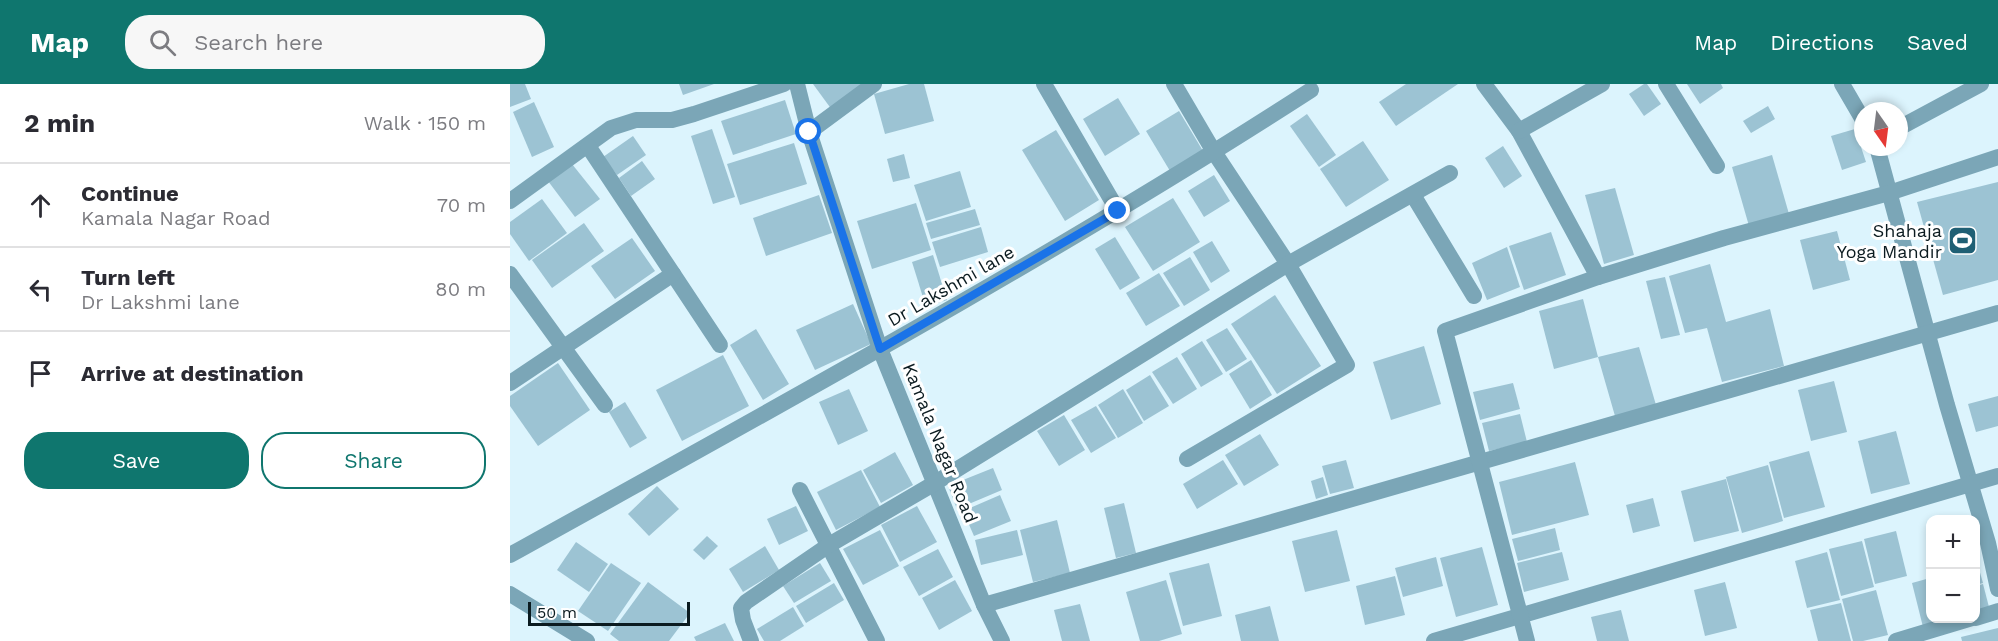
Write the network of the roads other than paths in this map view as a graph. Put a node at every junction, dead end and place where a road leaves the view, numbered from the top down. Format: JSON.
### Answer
{"nodes":[{"id":1,"x":784,"y":84,"type":"edge"},
{"id":2,"x":797,"y":84,"type":"edge"},
{"id":3,"x":874,"y":84,"type":"edge"},
{"id":4,"x":1044,"y":84,"type":"edge"},
{"id":5,"x":1174,"y":84,"type":"edge"},
{"id":6,"x":1484,"y":84,"type":"edge"},
{"id":7,"x":1602,"y":84,"type":"edge"},
{"id":8,"x":1666,"y":84,"type":"edge"},
{"id":9,"x":1842,"y":84,"type":"edge"},
{"id":10,"x":1981,"y":84,"type":"edge"},
{"id":11,"x":1311,"y":90,"type":"dead end"},
{"id":12,"x":1854,"y":105,"type":"edge"},
{"id":13,"x":1908,"y":123,"type":"edge"},
{"id":14,"x":1519,"y":131,"type":"junction"},
{"id":15,"x":809,"y":132,"type":"junction"},
{"id":16,"x":588,"y":146,"type":"junction"},
{"id":17,"x":1214,"y":152,"type":"junction"},
{"id":18,"x":1879,"y":156,"type":"edge"},
{"id":19,"x":1998,"y":158,"type":"edge"},
{"id":20,"x":1717,"y":166,"type":"dead end"},
{"id":21,"x":1450,"y":173,"type":"dead end"},
{"id":22,"x":1889,"y":193,"type":"junction"},
{"id":23,"x":1413,"y":195,"type":"junction"},
{"id":24,"x":510,"y":201,"type":"edge"},
{"id":25,"x":1118,"y":211,"type":"junction"},
{"id":26,"x":1288,"y":264,"type":"junction"},
{"id":27,"x":510,"y":274,"type":"edge"},
{"id":28,"x":674,"y":274,"type":"junction"},
{"id":29,"x":1598,"y":277,"type":"junction"},
{"id":30,"x":1474,"y":296,"type":"dead end"},
{"id":31,"x":1998,"y":313,"type":"edge"},
{"id":32,"x":1927,"y":334,"type":"junction"},
{"id":33,"x":720,"y":345,"type":"dead end"},
{"id":34,"x":562,"y":348,"type":"junction"},
{"id":35,"x":880,"y":349,"type":"junction"},
{"id":36,"x":510,"y":383,"type":"edge"},
{"id":37,"x":605,"y":405,"type":"dead end"},
{"id":38,"x":1187,"y":459,"type":"dead end"},
{"id":39,"x":1480,"y":464,"type":"junction"},
{"id":40,"x":1998,"y":476,"type":"edge"},
{"id":41,"x":935,"y":483,"type":"junction"},
{"id":42,"x":1970,"y":484,"type":"junction"},
{"id":43,"x":800,"y":490,"type":"dead end"},
{"id":44,"x":829,"y":544,"type":"junction"},
{"id":45,"x":510,"y":555,"type":"edge"},
{"id":46,"x":1998,"y":589,"type":"edge"},
{"id":47,"x":510,"y":594,"type":"edge"},
{"id":48,"x":984,"y":604,"type":"junction"},
{"id":49,"x":1998,"y":611,"type":"edge"},
{"id":50,"x":1521,"y":615,"type":"junction"},
{"id":51,"x":1980,"y":616,"type":"edge"},
{"id":52,"x":1957,"y":623,"type":"edge"},
{"id":53,"x":587,"y":641,"type":"edge"},
{"id":54,"x":751,"y":641,"type":"edge"},
{"id":55,"x":877,"y":641,"type":"edge"},
{"id":56,"x":1002,"y":641,"type":"edge"},
{"id":57,"x":1434,"y":641,"type":"edge"},
{"id":58,"x":1527,"y":641,"type":"edge"},
{"id":59,"x":1896,"y":641,"type":"edge"}],
"edges":[{"from":1,"to":16,"type":"street"},
{"from":2,"to":15,"type":"street","name":"Kamala Nagar Road"},
{"from":3,"to":15,"type":"street"},
{"from":4,"to":25,"type":"street"},
{"from":5,"to":17,"type":"street"},
{"from":6,"to":14,"type":"street"},
{"from":7,"to":14,"type":"street"},
{"from":8,"to":20,"type":"street"},
{"from":9,"to":12,"type":"street"},
{"from":10,"to":13,"type":"street"},
{"from":11,"to":17,"type":"street","name":"Dr Lakshmi lane"},
{"from":14,"to":29,"type":"street"},
{"from":15,"to":35,"type":"street","name":"Kamala Nagar Road"},
{"from":16,"to":24,"type":"street"},
{"from":16,"to":28,"type":"street"},
{"from":17,"to":25,"type":"street","name":"Dr Lakshmi lane"},
{"from":17,"to":26,"type":"street"},
{"from":18,"to":22,"type":"street"},
{"from":19,"to":22,"type":"street"},
{"from":21,"to":23,"type":"street"},
{"from":22,"to":29,"type":"street"},
{"from":22,"to":32,"type":"street"},
{"from":23,"to":26,"type":"street"},
{"from":23,"to":30,"type":"street"},
{"from":25,"to":35,"type":"street","name":"Dr Lakshmi lane"},
{"from":26,"to":38,"type":"street"},
{"from":26,"to":41,"type":"street"},
{"from":27,"to":34,"type":"street"},
{"from":28,"to":33,"type":"street"},
{"from":28,"to":34,"type":"street"},
{"from":29,"to":39,"type":"street"},
{"from":31,"to":32,"type":"street"},
{"from":32,"to":39,"type":"street"},
{"from":32,"to":42,"type":"street"},
{"from":34,"to":36,"type":"street"},
{"from":34,"to":37,"type":"street"},
{"from":35,"to":41,"type":"street","name":"Kamala Nagar Road"},
{"from":35,"to":45,"type":"street","name":"Dr Lakshmi lane"},
{"from":39,"to":48,"type":"street"},
{"from":39,"to":50,"type":"street"},
{"from":40,"to":42,"type":"street"},
{"from":41,"to":44,"type":"street"},
{"from":41,"to":48,"type":"street","name":"Kamala Nagar Road"},
{"from":42,"to":46,"type":"street"},
{"from":42,"to":50,"type":"street"},
{"from":43,"to":44,"type":"street"},
{"from":44,"to":54,"type":"street"},
{"from":44,"to":55,"type":"street"},
{"from":47,"to":53,"type":"street"},
{"from":48,"to":56,"type":"street","name":"Kamala Nagar Road"},
{"from":49,"to":51,"type":"street"},
{"from":50,"to":57,"type":"street"},
{"from":50,"to":58,"type":"street"},
{"from":52,"to":59,"type":"street"}]}
